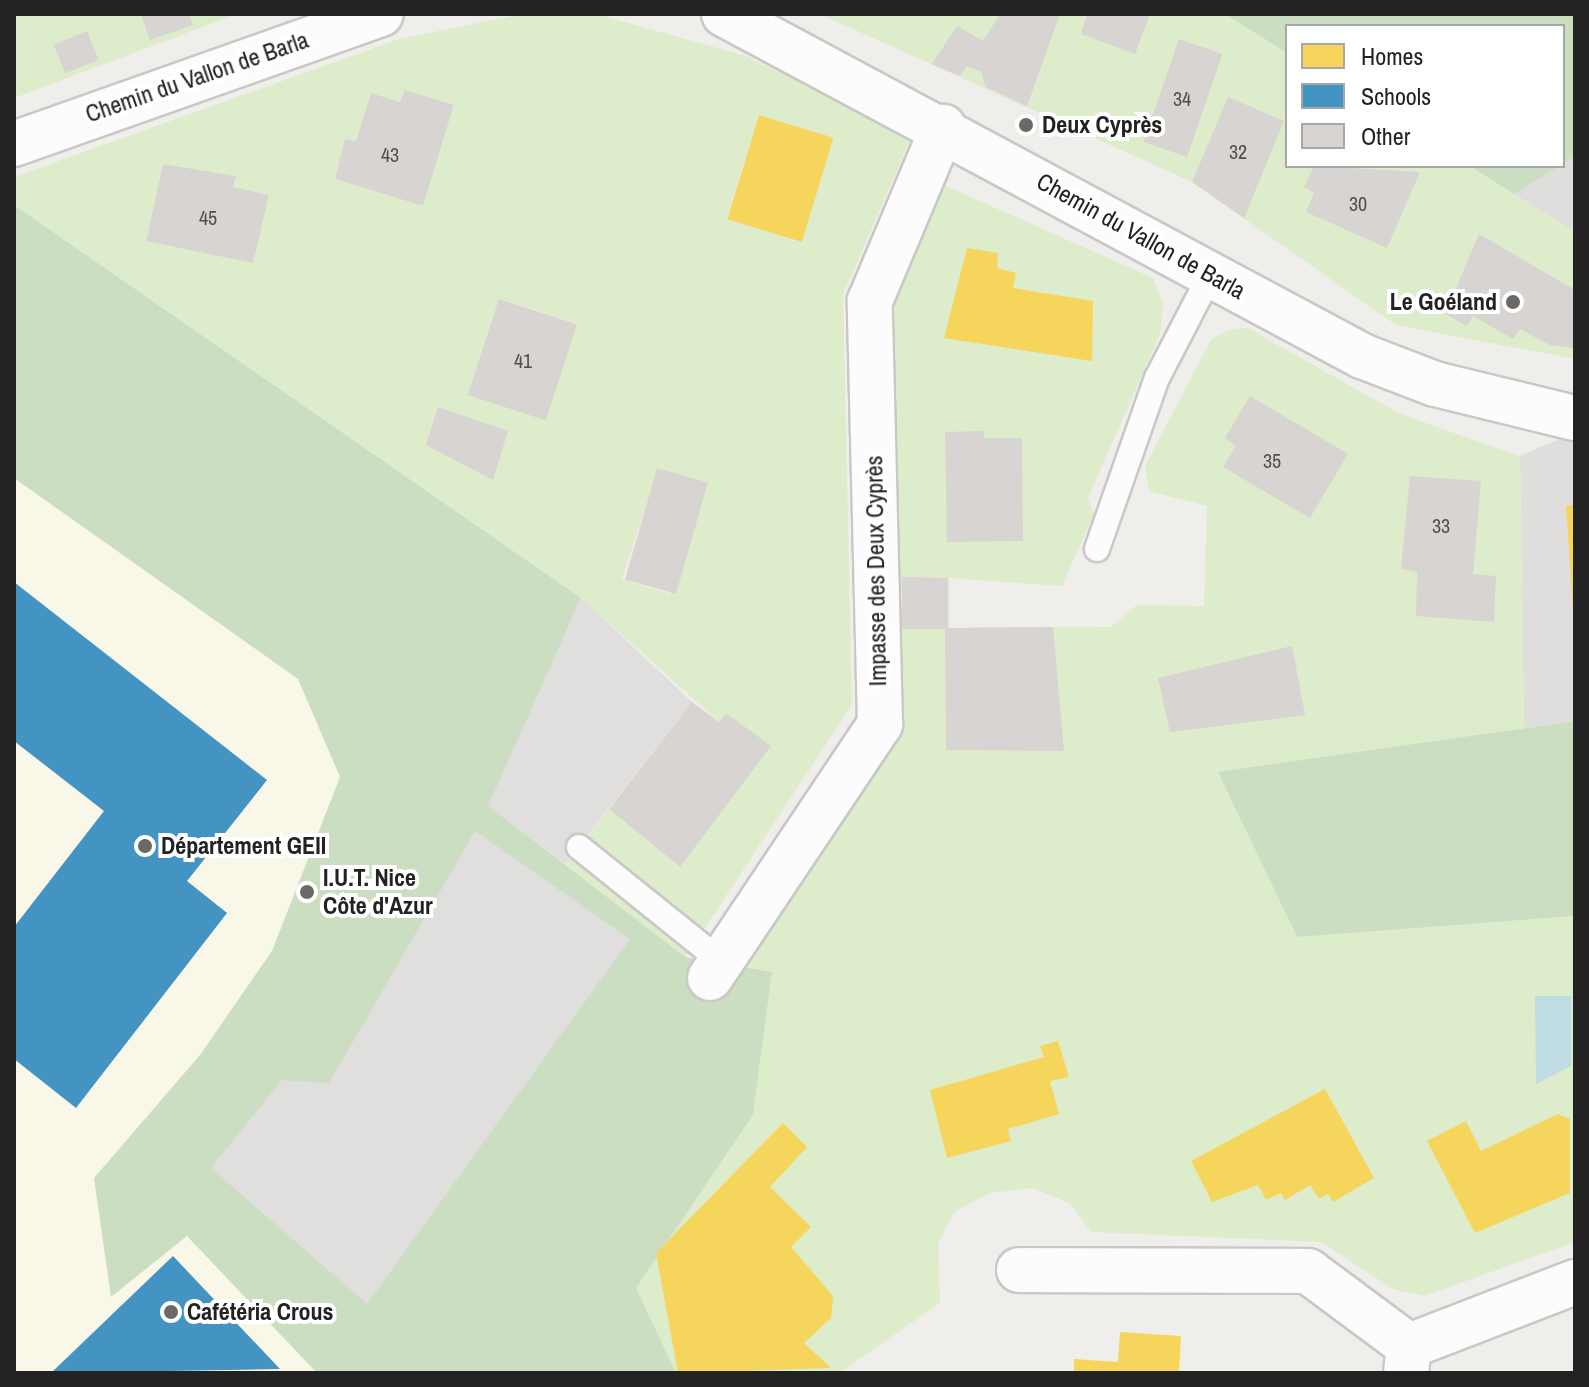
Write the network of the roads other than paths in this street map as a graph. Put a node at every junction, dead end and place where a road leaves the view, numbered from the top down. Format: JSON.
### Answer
{"nodes":[{"id":1,"x":381,"y":14,"type":"edge"},
{"id":2,"x":724,"y":14,"type":"edge"},
{"id":3,"x":943,"y":127,"type":"junction"},
{"id":4,"x":14,"y":144,"type":"edge"},
{"id":5,"x":1211,"y":274,"type":"junction"},
{"id":6,"x":1575,"y":418,"type":"edge"},
{"id":7,"x":1097,"y":549,"type":"dead end"},
{"id":8,"x":579,"y":847,"type":"dead end"},
{"id":9,"x":716,"y":970,"type":"joint"},
{"id":10,"x":1019,"y":1270,"type":"dead end"},
{"id":11,"x":1575,"y":1282,"type":"edge"},
{"id":12,"x":1407,"y":1360,"type":"edge"}],
"edges":[{"from":1,"to":4,"type":"street","name":"Chemin du Vallon de Barla"},
{"from":2,"to":3,"type":"street","name":"Chemin du Vallon de Barla"},
{"from":3,"to":5,"type":"street","name":"Chemin du Vallon de Barla"},
{"from":3,"to":9,"type":"street","name":"Impasse des Deux Cyprès"},
{"from":5,"to":6,"type":"street","name":"Chemin du Vallon de Barla"},
{"from":5,"to":7,"type":"lane"},
{"from":8,"to":9,"type":"lane"},
{"from":10,"to":12,"type":"street"},
{"from":11,"to":12,"type":"street"}]}
